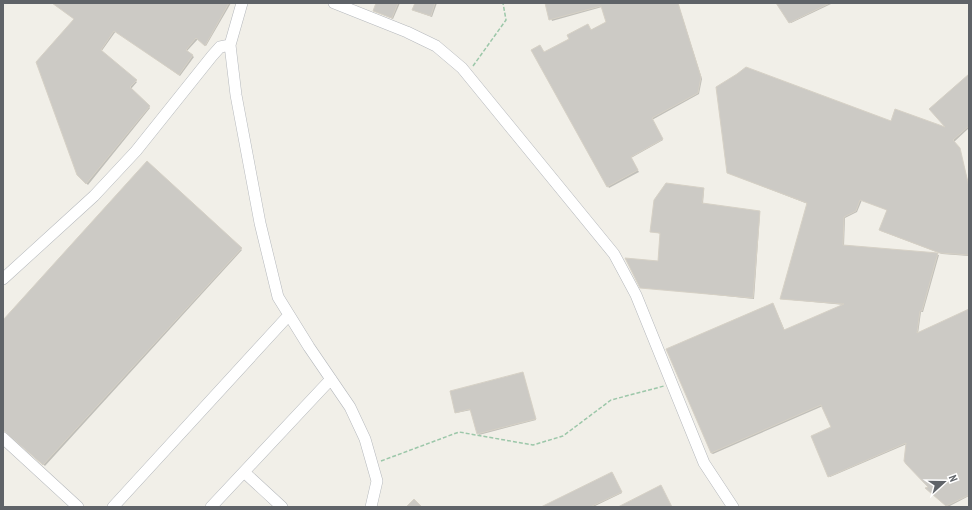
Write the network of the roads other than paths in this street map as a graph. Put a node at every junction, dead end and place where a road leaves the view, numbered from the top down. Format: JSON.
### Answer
{"nodes":[{"id":1,"x":242,"y":3,"type":"edge"},
{"id":2,"x":334,"y":3,"type":"edge"},
{"id":3,"x":230,"y":45,"type":"junction"},
{"id":4,"x":3,"y":279,"type":"edge"},
{"id":5,"x":289,"y":315,"type":"junction"},
{"id":6,"x":331,"y":379,"type":"junction"},
{"id":7,"x":3,"y":438,"type":"edge"},
{"id":8,"x":244,"y":472,"type":"junction"},
{"id":9,"x":78,"y":507,"type":"edge"},
{"id":10,"x":113,"y":507,"type":"edge"},
{"id":11,"x":211,"y":507,"type":"edge"},
{"id":12,"x":282,"y":507,"type":"edge"},
{"id":13,"x":370,"y":507,"type":"edge"},
{"id":14,"x":733,"y":507,"type":"edge"}],
"edges":[{"from":1,"to":3,"type":"street"},
{"from":2,"to":14,"type":"street"},
{"from":3,"to":4,"type":"street"},
{"from":3,"to":5,"type":"street"},
{"from":5,"to":6,"type":"street"},
{"from":5,"to":10,"type":"street"},
{"from":6,"to":8,"type":"street"},
{"from":6,"to":13,"type":"street"},
{"from":7,"to":9,"type":"street"},
{"from":8,"to":11,"type":"street"},
{"from":8,"to":12,"type":"street"}]}
